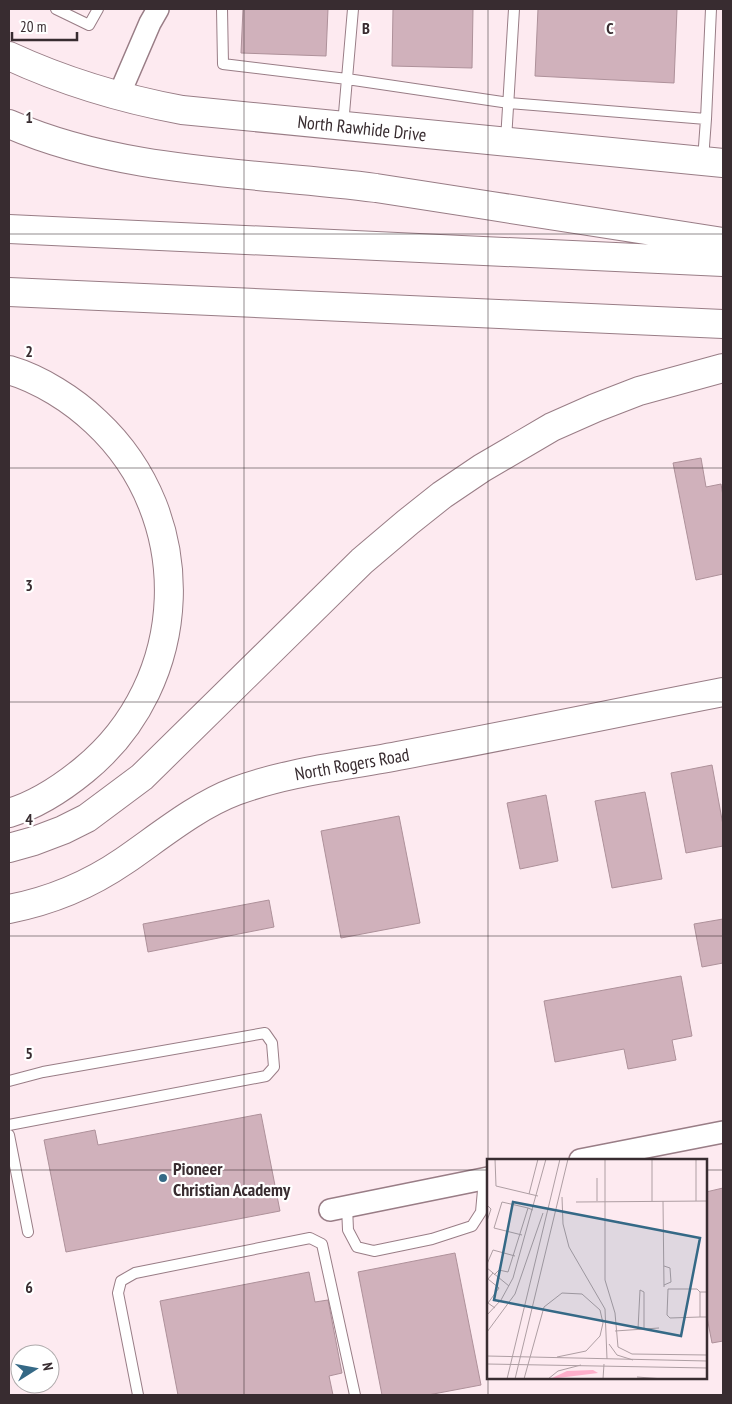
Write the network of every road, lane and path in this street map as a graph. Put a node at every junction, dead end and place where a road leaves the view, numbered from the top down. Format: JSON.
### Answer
{"nodes":[{"id":1,"x":56,"y":9,"type":"edge"},
{"id":2,"x":98,"y":9,"type":"edge"},
{"id":3,"x":158,"y":9,"type":"edge"},
{"id":4,"x":222,"y":9,"type":"edge"},
{"id":5,"x":353,"y":9,"type":"edge"},
{"id":6,"x":514,"y":9,"type":"edge"},
{"id":7,"x":711,"y":9,"type":"edge"},
{"id":8,"x":9,"y":56,"type":"edge"},
{"id":9,"x":347,"y":79,"type":"junction"},
{"id":10,"x":119,"y":95,"type":"junction"},
{"id":11,"x":509,"y":102,"type":"junction"},
{"id":12,"x":706,"y":119,"type":"junction"},
{"id":13,"x":9,"y":124,"type":"edge"},
{"id":14,"x":343,"y":126,"type":"junction"},
{"id":15,"x":506,"y":142,"type":"junction"},
{"id":16,"x":713,"y":162,"type":"edge"},
{"id":17,"x":9,"y":230,"type":"edge"},
{"id":18,"x":723,"y":242,"type":"edge"},
{"id":19,"x":723,"y":262,"type":"edge"},
{"id":20,"x":9,"y":292,"type":"edge"},
{"id":21,"x":723,"y":324,"type":"edge"},
{"id":22,"x":723,"y":368,"type":"edge"},
{"id":23,"x":9,"y":370,"type":"edge"},
{"id":24,"x":723,"y":692,"type":"edge"},
{"id":25,"x":9,"y":813,"type":"edge"},
{"id":26,"x":9,"y":848,"type":"edge"},
{"id":27,"x":9,"y":909,"type":"edge"},
{"id":28,"x":9,"y":1081,"type":"edge"},
{"id":29,"x":9,"y":1125,"type":"edge"},
{"id":30,"x":723,"y":1132,"type":"edge"},
{"id":31,"x":9,"y":1135,"type":"edge"},
{"id":32,"x":585,"y":1159,"type":"edge"},
{"id":33,"x":486,"y":1179,"type":"edge"},
{"id":34,"x":339,"y":1208,"type":"joint"},
{"id":35,"x":28,"y":1232,"type":"dead end"},
{"id":36,"x":138,"y":1395,"type":"edge"},
{"id":37,"x":355,"y":1395,"type":"edge"}],
"edges":[{"from":1,"to":2,"type":"lane"},
{"from":3,"to":10,"type":"street"},
{"from":4,"to":9,"type":"lane"},
{"from":5,"to":9,"type":"lane"},
{"from":6,"to":11,"type":"lane"},
{"from":7,"to":12,"type":"lane"},
{"from":8,"to":10,"type":"main road","name":"North Rawhide Drive"},
{"from":9,"to":11,"type":"lane"},
{"from":9,"to":14,"type":"lane"},
{"from":10,"to":14,"type":"main road","name":"North Rawhide Drive"},
{"from":11,"to":12,"type":"lane"},
{"from":11,"to":15,"type":"lane"},
{"from":12,"to":16,"type":"lane"},
{"from":13,"to":18,"type":"main road"},
{"from":14,"to":15,"type":"main road","name":"North Rawhide Drive"},
{"from":15,"to":16,"type":"main road","name":"North Rawhide Drive"},
{"from":17,"to":19,"type":"main road"},
{"from":20,"to":21,"type":"main road"},
{"from":22,"to":26,"type":"main road"},
{"from":23,"to":25,"type":"main road"},
{"from":24,"to":27,"type":"main road","name":"North Rogers Road"},
{"from":28,"to":29,"type":"lane"},
{"from":30,"to":32,"type":"street"},
{"from":31,"to":35,"type":"lane"},
{"from":33,"to":34,"type":"street"},
{"from":33,"to":34,"type":"lane"},
{"from":36,"to":37,"type":"lane"}]}
